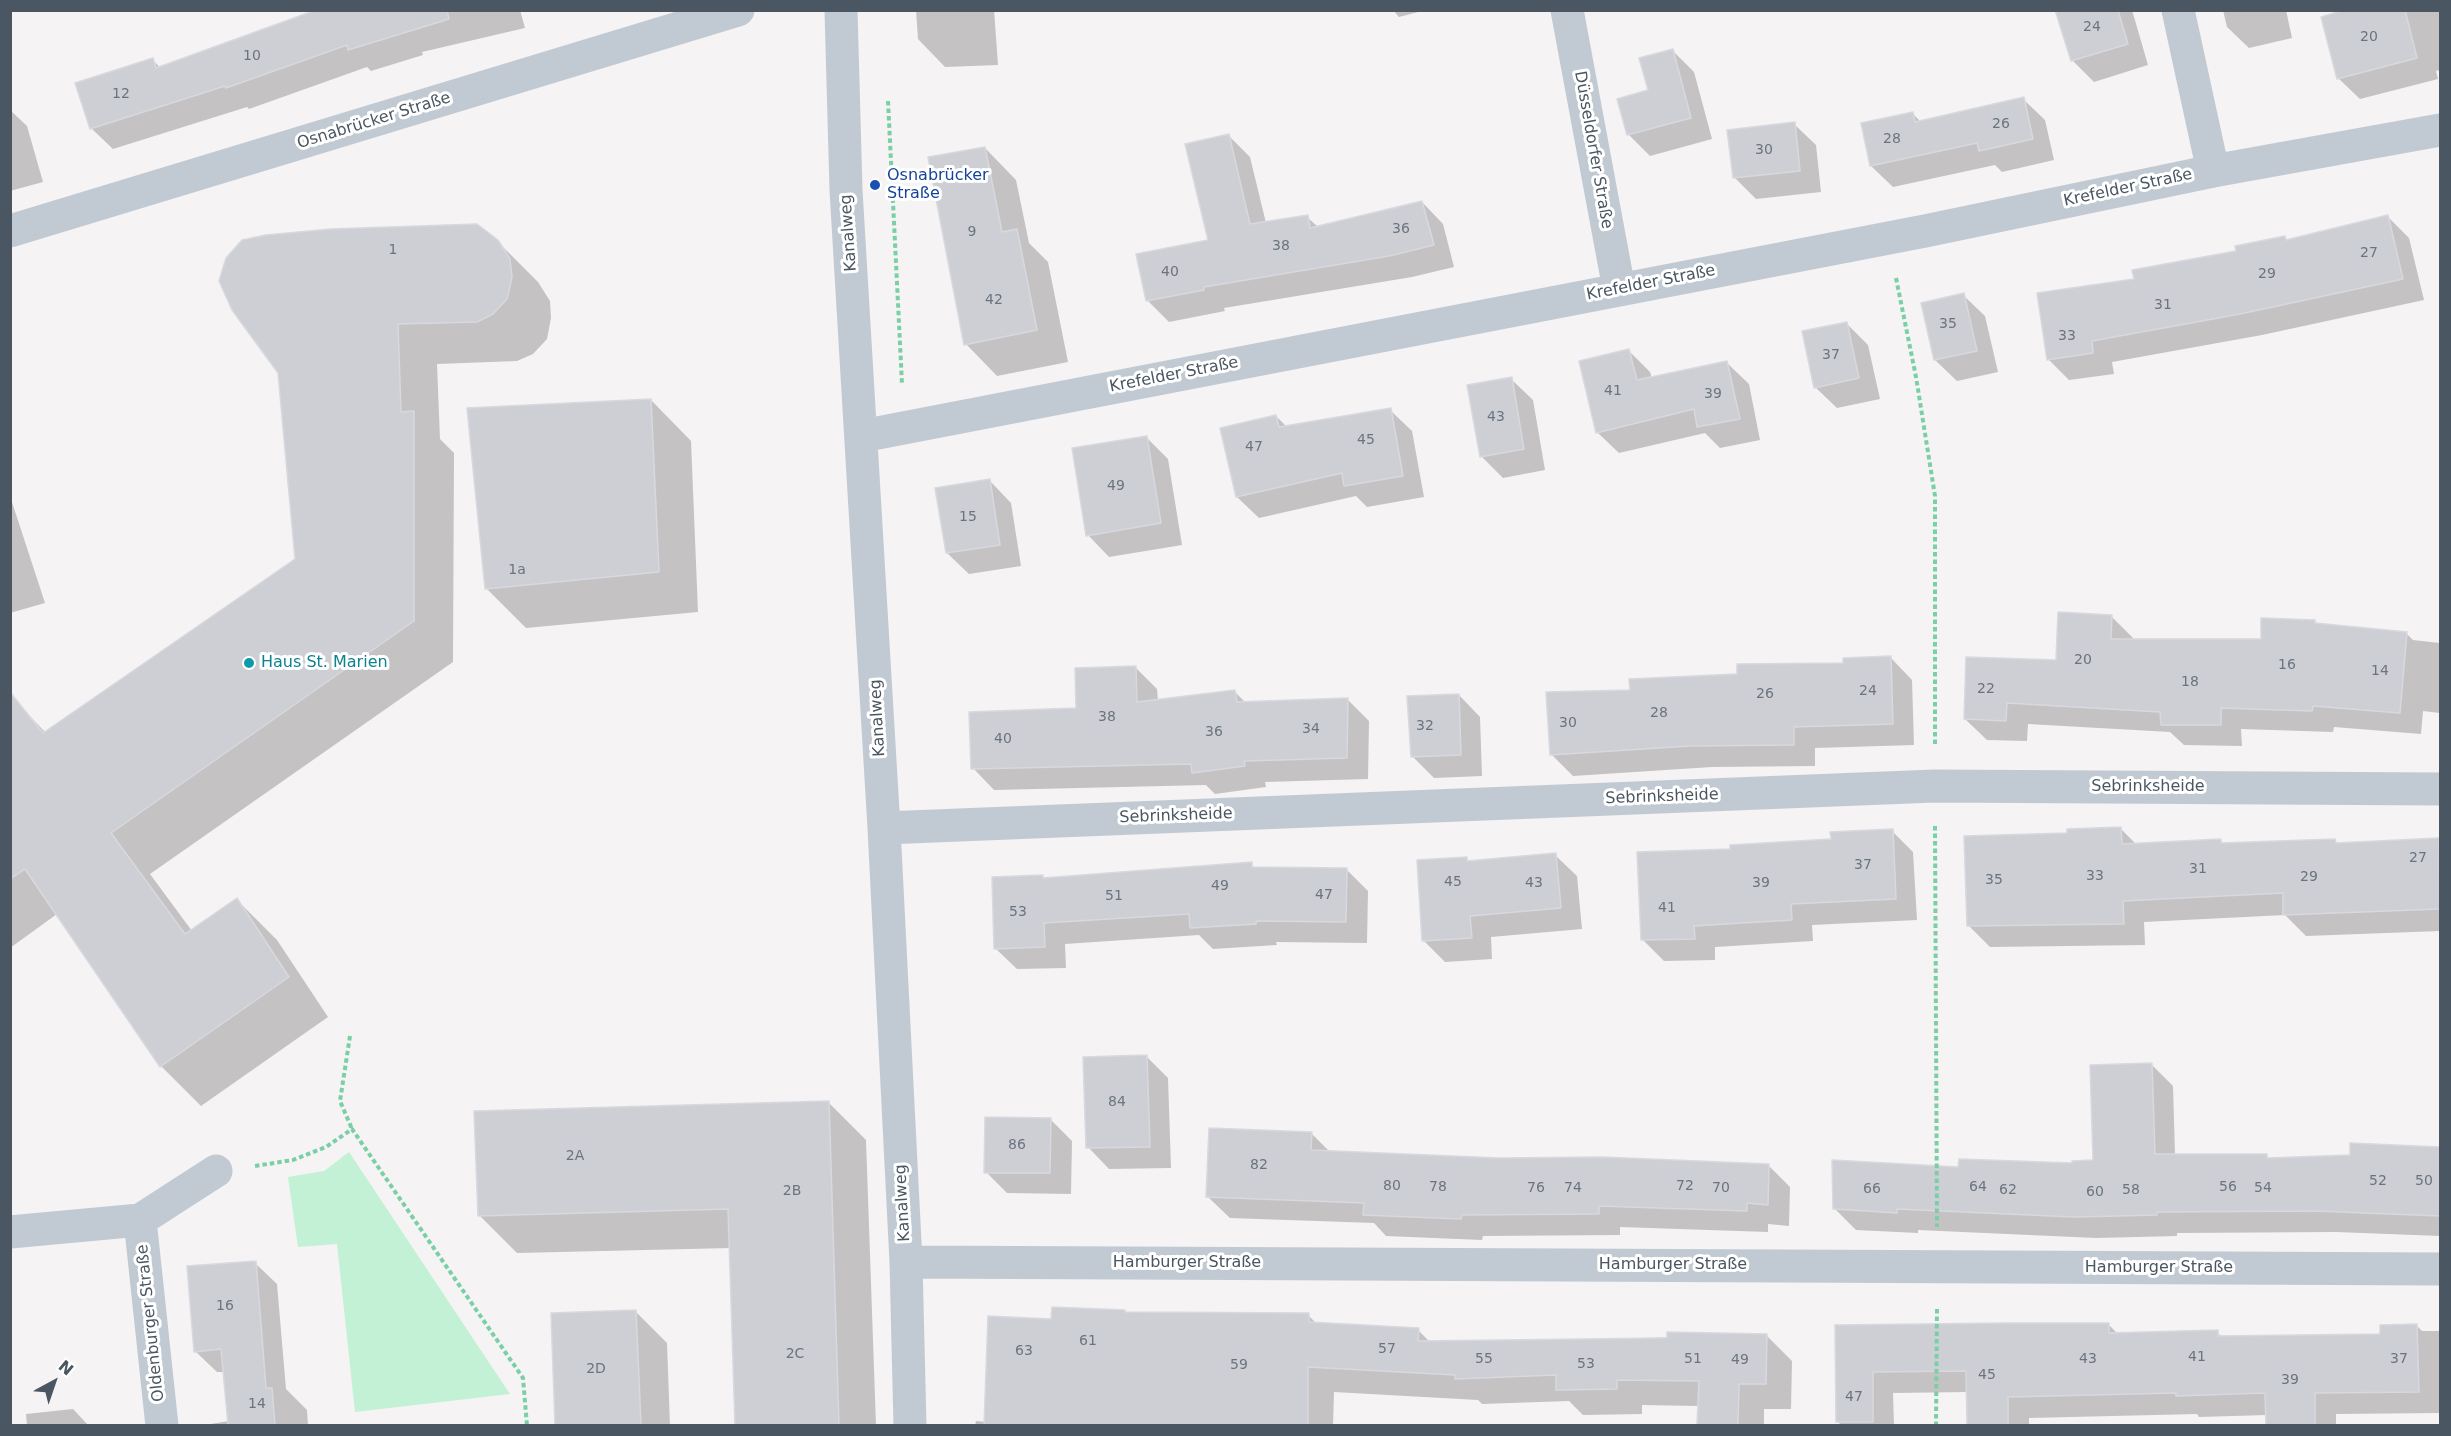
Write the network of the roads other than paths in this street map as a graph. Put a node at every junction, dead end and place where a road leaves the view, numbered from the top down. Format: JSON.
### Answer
{"nodes":[{"id":1,"x":738,"y":10,"type":"edge"},
{"id":2,"x":841,"y":10,"type":"edge"},
{"id":3,"x":1567,"y":10,"type":"edge"},
{"id":4,"x":2178,"y":10,"type":"edge"},
{"id":5,"x":2440,"y":130,"type":"edge"},
{"id":6,"x":2213,"y":171,"type":"junction"},
{"id":7,"x":10,"y":231,"type":"edge"},
{"id":8,"x":1618,"y":289,"type":"junction"},
{"id":9,"x":862,"y":436,"type":"junction"},
{"id":10,"x":2440,"y":789,"type":"edge"},
{"id":11,"x":884,"y":828,"type":"junction"},
{"id":12,"x":216,"y":1171,"type":"road end"},
{"id":13,"x":140,"y":1220,"type":"junction"},
{"id":14,"x":10,"y":1232,"type":"edge"},
{"id":15,"x":906,"y":1262,"type":"junction"},
{"id":16,"x":2440,"y":1269,"type":"edge"},
{"id":17,"x":162,"y":1425,"type":"edge"},
{"id":18,"x":910,"y":1425,"type":"edge"}],
"edges":[{"from":1,"to":7,"type":"street","name":"Osnabrücker Straße"},
{"from":2,"to":9,"type":"street","name":"Kanalweg"},
{"from":3,"to":8,"type":"street","name":"Düsseldorfer Straße"},
{"from":4,"to":6,"type":"street"},
{"from":5,"to":6,"type":"street","name":"Krefelder Straße"},
{"from":6,"to":8,"type":"street","name":"Krefelder Straße"},
{"from":8,"to":9,"type":"street","name":"Krefelder Straße"},
{"from":9,"to":11,"type":"street","name":"Kanalweg"},
{"from":10,"to":11,"type":"street","name":"Sebrinksheide"},
{"from":11,"to":15,"type":"street","name":"Kanalweg"},
{"from":12,"to":13,"type":"street","name":"Oldenburger Straße"},
{"from":13,"to":14,"type":"street","name":"Oldenburger Straße"},
{"from":13,"to":17,"type":"street","name":"Oldenburger Straße"},
{"from":15,"to":16,"type":"street","name":"Hamburger Straße"},
{"from":15,"to":18,"type":"street","name":"Kanalweg"}]}
